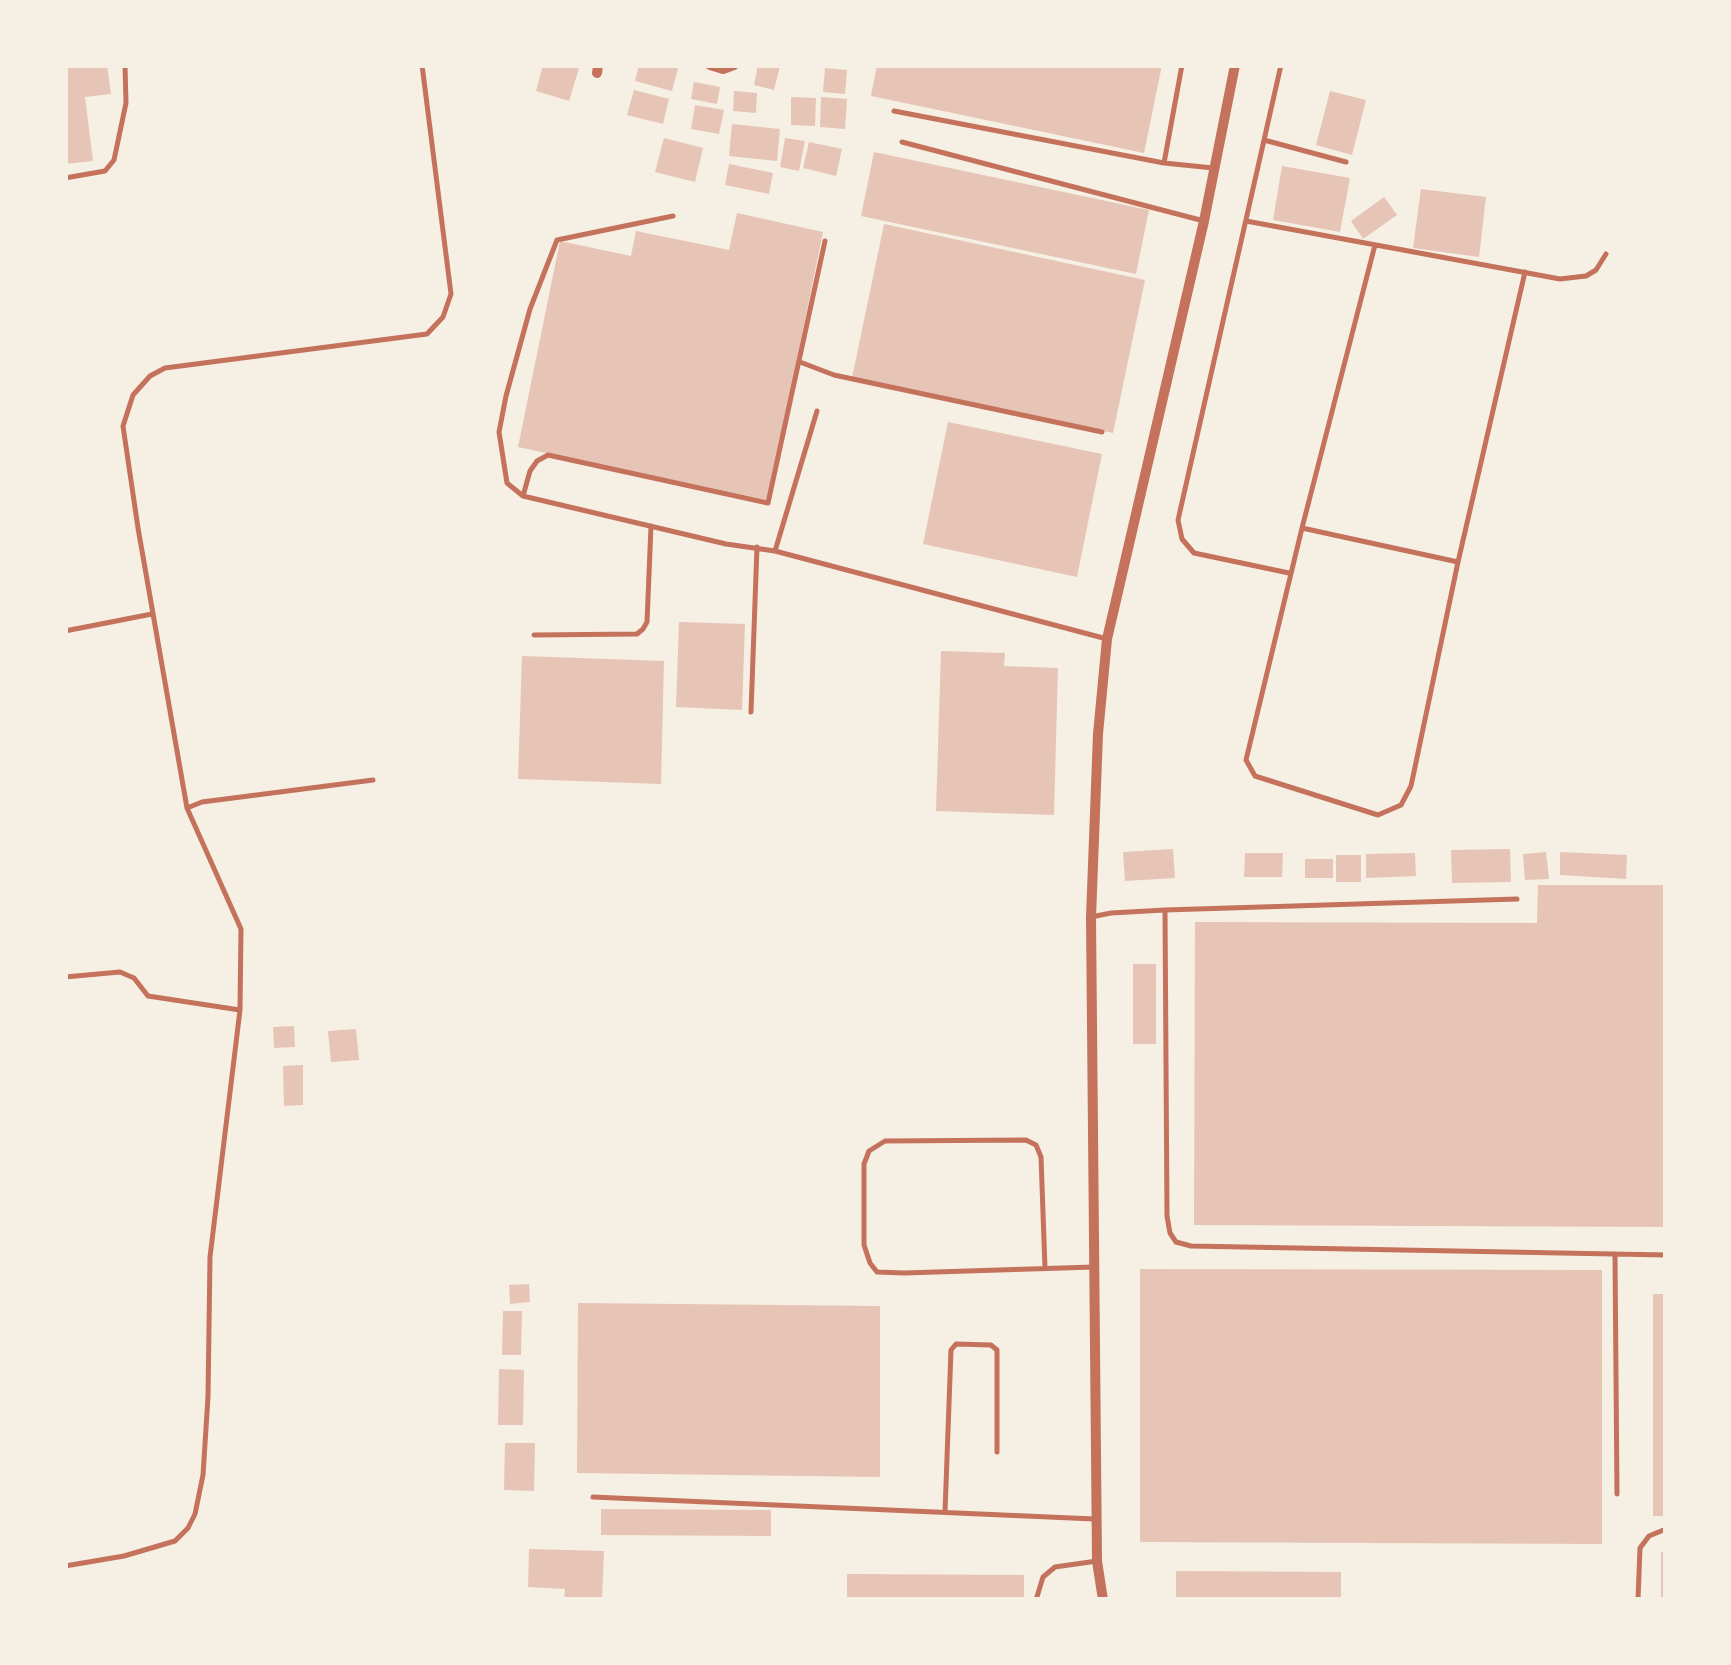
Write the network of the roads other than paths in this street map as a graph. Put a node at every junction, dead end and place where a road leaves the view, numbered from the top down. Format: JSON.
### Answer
{"nodes":[{"id":1,"x":125,"y":65,"type":"edge"},
{"id":2,"x":422,"y":65,"type":"edge"},
{"id":3,"x":710,"y":65,"type":"edge"},
{"id":4,"x":734,"y":65,"type":"edge"},
{"id":5,"x":1182,"y":65,"type":"edge"},
{"id":6,"x":1235,"y":65,"type":"edge"},
{"id":7,"x":1282,"y":65,"type":"edge"},
{"id":8,"x":894,"y":111,"type":"dead end"},
{"id":9,"x":1264,"y":140,"type":"junction"},
{"id":10,"x":902,"y":142,"type":"dead end"},
{"id":11,"x":1346,"y":162,"type":"dead end"},
{"id":12,"x":1164,"y":163,"type":"junction"},
{"id":13,"x":1213,"y":168,"type":"junction"},
{"id":14,"x":65,"y":178,"type":"edge"},
{"id":15,"x":673,"y":216,"type":"dead end"},
{"id":16,"x":1204,"y":220,"type":"junction"},
{"id":17,"x":1246,"y":220,"type":"junction"},
{"id":18,"x":825,"y":240,"type":"dead end"},
{"id":19,"x":1375,"y":245,"type":"junction"},
{"id":20,"x":1606,"y":254,"type":"dead end"},
{"id":21,"x":1525,"y":272,"type":"junction"},
{"id":22,"x":800,"y":362,"type":"junction"},
{"id":23,"x":818,"y":411,"type":"dead end"},
{"id":24,"x":1102,"y":432,"type":"dead end"},
{"id":25,"x":523,"y":496,"type":"junction"},
{"id":26,"x":651,"y":526,"type":"junction"},
{"id":27,"x":1302,"y":528,"type":"junction"},
{"id":28,"x":757,"y":547,"type":"junction"},
{"id":29,"x":776,"y":551,"type":"junction"},
{"id":30,"x":1458,"y":562,"type":"junction"},
{"id":31,"x":1290,"y":573,"type":"junction"},
{"id":32,"x":152,"y":614,"type":"junction"},
{"id":33,"x":65,"y":631,"type":"edge"},
{"id":34,"x":534,"y":635,"type":"dead end"},
{"id":35,"x":1107,"y":639,"type":"junction"},
{"id":36,"x":752,"y":712,"type":"dead end"},
{"id":37,"x":373,"y":780,"type":"dead end"},
{"id":38,"x":187,"y":808,"type":"junction"},
{"id":39,"x":1517,"y":898,"type":"dead end"},
{"id":40,"x":1165,"y":910,"type":"junction"},
{"id":41,"x":1091,"y":917,"type":"junction"},
{"id":42,"x":65,"y":977,"type":"edge"},
{"id":43,"x":240,"y":1010,"type":"junction"},
{"id":44,"x":1615,"y":1255,"type":"junction"},
{"id":45,"x":1666,"y":1255,"type":"edge"},
{"id":46,"x":1095,"y":1266,"type":"junction"},
{"id":47,"x":1046,"y":1268,"type":"junction"},
{"id":48,"x":997,"y":1452,"type":"dead end"},
{"id":49,"x":1617,"y":1494,"type":"dead end"},
{"id":50,"x":593,"y":1497,"type":"dead end"},
{"id":51,"x":945,"y":1512,"type":"junction"},
{"id":52,"x":1097,"y":1519,"type":"junction"},
{"id":53,"x":1666,"y":1530,"type":"edge"},
{"id":54,"x":1097,"y":1560,"type":"junction"},
{"id":55,"x":65,"y":1566,"type":"edge"},
{"id":56,"x":1036,"y":1600,"type":"edge"},
{"id":57,"x":1103,"y":1600,"type":"edge"},
{"id":58,"x":1638,"y":1600,"type":"edge"}],
"edges":[{"from":1,"to":14,"type":"lane"},
{"from":2,"to":32,"type":"lane"},
{"from":3,"to":4,"type":"street"},
{"from":5,"to":12,"type":"lane"},
{"from":6,"to":13,"type":"street"},
{"from":7,"to":9,"type":"lane"},
{"from":8,"to":12,"type":"lane"},
{"from":9,"to":11,"type":"lane"},
{"from":9,"to":17,"type":"lane"},
{"from":10,"to":16,"type":"lane"},
{"from":12,"to":13,"type":"lane"},
{"from":13,"to":16,"type":"street"},
{"from":15,"to":25,"type":"lane"},
{"from":16,"to":35,"type":"street"},
{"from":17,"to":19,"type":"lane"},
{"from":17,"to":31,"type":"lane"},
{"from":18,"to":22,"type":"lane"},
{"from":19,"to":21,"type":"lane"},
{"from":19,"to":27,"type":"lane"},
{"from":20,"to":21,"type":"lane"},
{"from":21,"to":30,"type":"lane"},
{"from":22,"to":24,"type":"lane"},
{"from":22,"to":25,"type":"lane"},
{"from":23,"to":29,"type":"lane"},
{"from":25,"to":26,"type":"lane"},
{"from":26,"to":28,"type":"lane"},
{"from":26,"to":34,"type":"lane"},
{"from":27,"to":30,"type":"lane"},
{"from":27,"to":31,"type":"lane"},
{"from":28,"to":29,"type":"lane"},
{"from":28,"to":36,"type":"lane"},
{"from":29,"to":35,"type":"lane"},
{"from":30,"to":31,"type":"lane"},
{"from":32,"to":33,"type":"lane"},
{"from":32,"to":38,"type":"lane"},
{"from":35,"to":41,"type":"street"},
{"from":37,"to":38,"type":"lane"},
{"from":38,"to":43,"type":"lane"},
{"from":39,"to":40,"type":"lane"},
{"from":40,"to":41,"type":"lane"},
{"from":40,"to":44,"type":"lane"},
{"from":41,"to":46,"type":"street"},
{"from":42,"to":43,"type":"lane"},
{"from":43,"to":55,"type":"lane"},
{"from":44,"to":45,"type":"lane"},
{"from":44,"to":49,"type":"lane"},
{"from":46,"to":47,"type":"lane"},
{"from":46,"to":52,"type":"street"},
{"from":47,"to":47,"type":"lane"},
{"from":48,"to":51,"type":"lane"},
{"from":50,"to":51,"type":"lane"},
{"from":51,"to":52,"type":"lane"},
{"from":52,"to":54,"type":"street"},
{"from":53,"to":58,"type":"lane"},
{"from":54,"to":56,"type":"lane"},
{"from":54,"to":57,"type":"street"}]}
